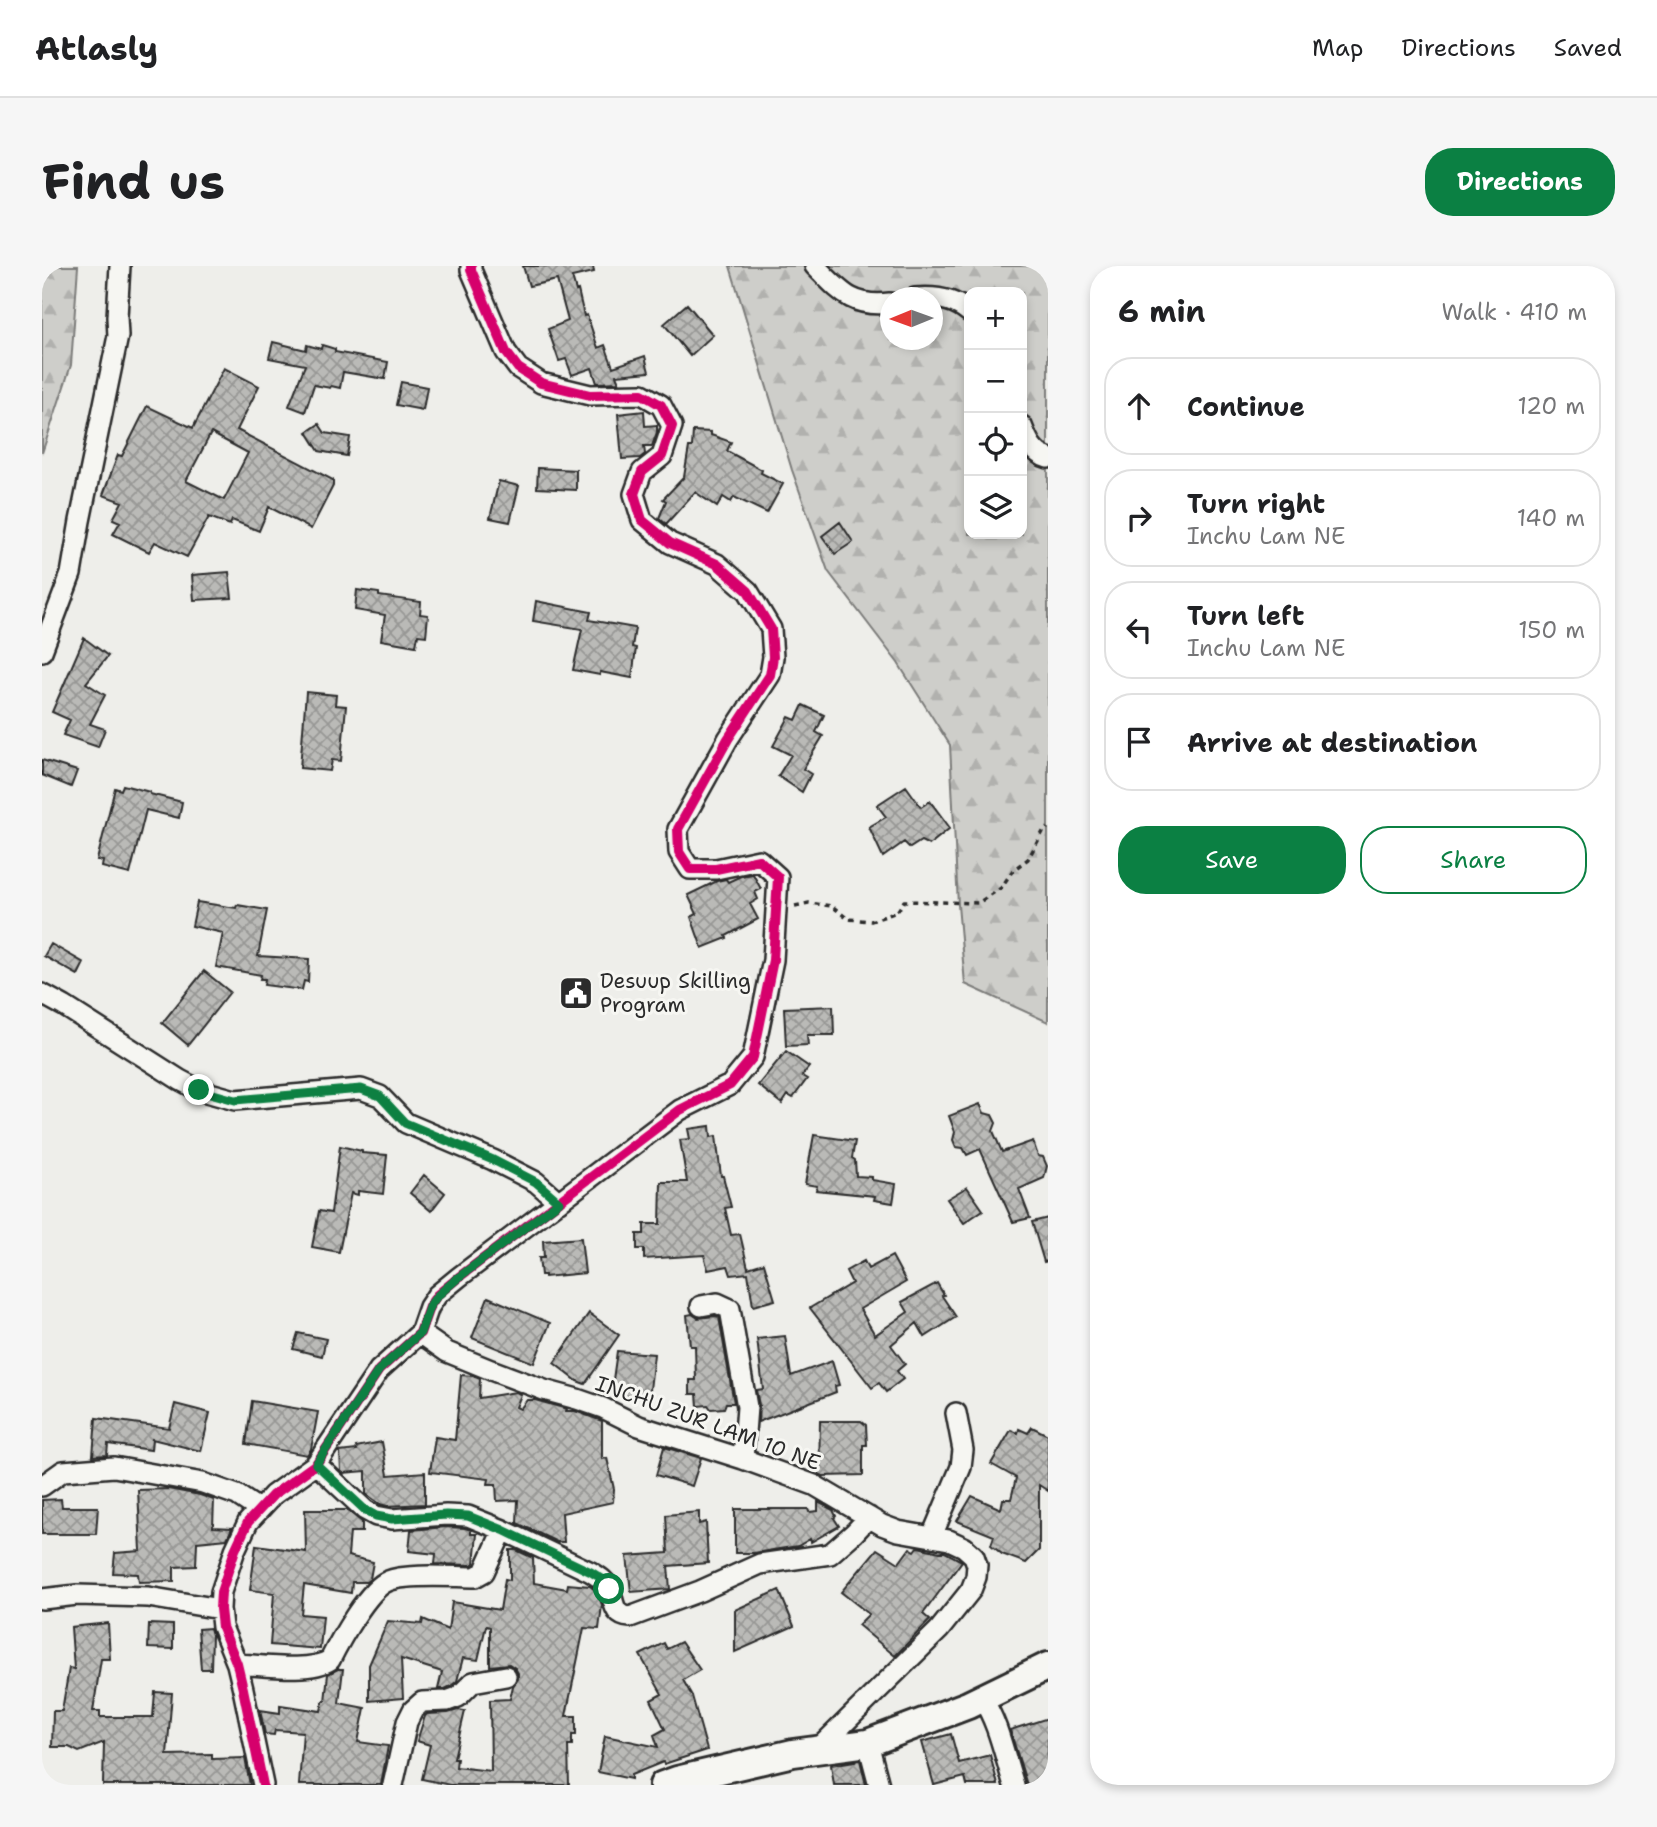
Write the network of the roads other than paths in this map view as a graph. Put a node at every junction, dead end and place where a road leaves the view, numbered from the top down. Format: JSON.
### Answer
{"nodes":[{"id":1,"x":121,"y":266,"type":"edge"},
{"id":2,"x":471,"y":266,"type":"edge"},
{"id":3,"x":815,"y":266,"type":"edge"},
{"id":4,"x":943,"y":299,"type":"edge"},
{"id":5,"x":880,"y":304,"type":"edge"},
{"id":6,"x":964,"y":308,"type":"edge"},
{"id":7,"x":1027,"y":439,"type":"edge"},
{"id":8,"x":1048,"y":458,"type":"edge"},
{"id":9,"x":42,"y":651,"type":"edge"},
{"id":10,"x":42,"y":994,"type":"edge"},
{"id":11,"x":559,"y":1202,"type":"junction"},
{"id":12,"x":701,"y":1306,"type":"dead end"},
{"id":13,"x":420,"y":1333,"type":"junction"},
{"id":14,"x":956,"y":1413,"type":"dead end"},
{"id":15,"x":743,"y":1459,"type":"junction"},
{"id":16,"x":316,"y":1464,"type":"junction"},
{"id":17,"x":42,"y":1486,"type":"edge"},
{"id":18,"x":258,"y":1509,"type":"junction"},
{"id":19,"x":869,"y":1517,"type":"junction"},
{"id":20,"x":503,"y":1530,"type":"junction"},
{"id":21,"x":932,"y":1536,"type":"junction"},
{"id":22,"x":42,"y":1599,"type":"edge"},
{"id":23,"x":219,"y":1609,"type":"junction"},
{"id":24,"x":236,"y":1664,"type":"junction"},
{"id":25,"x":1048,"y":1666,"type":"edge"},
{"id":26,"x":506,"y":1676,"type":"dead end"},
{"id":27,"x":982,"y":1699,"type":"junction"},
{"id":28,"x":868,"y":1743,"type":"junction"},
{"id":29,"x":817,"y":1750,"type":"junction"},
{"id":30,"x":263,"y":1785,"type":"edge"},
{"id":31,"x":393,"y":1785,"type":"edge"},
{"id":32,"x":663,"y":1785,"type":"edge"},
{"id":33,"x":879,"y":1785,"type":"edge"},
{"id":34,"x":1014,"y":1785,"type":"edge"}],
"edges":[{"from":1,"to":9,"type":"street"},
{"from":2,"to":11,"type":"street"},
{"from":3,"to":5,"type":"street"},
{"from":4,"to":6,"type":"street"},
{"from":7,"to":8,"type":"street"},
{"from":10,"to":11,"type":"street"},
{"from":11,"to":13,"type":"street"},
{"from":12,"to":15,"type":"street"},
{"from":13,"to":15,"type":"street","name":"INCHU ZUR LAM 10 NE"},
{"from":13,"to":16,"type":"street"},
{"from":14,"to":21,"type":"street"},
{"from":15,"to":19,"type":"street","name":"INCHU ZUR LAM 10 NE"},
{"from":16,"to":18,"type":"street"},
{"from":16,"to":20,"type":"street"},
{"from":17,"to":18,"type":"street"},
{"from":18,"to":23,"type":"street"},
{"from":19,"to":20,"type":"street"},
{"from":19,"to":21,"type":"street","name":"INCHU ZUR LAM 10 NE"},
{"from":20,"to":24,"type":"street"},
{"from":21,"to":29,"type":"street","name":"INCHU ZUR LAM 10 NE"},
{"from":22,"to":23,"type":"street"},
{"from":23,"to":24,"type":"street"},
{"from":24,"to":30,"type":"street"},
{"from":25,"to":27,"type":"main road"},
{"from":26,"to":31,"type":"street"},
{"from":27,"to":28,"type":"main road"},
{"from":27,"to":34,"type":"street"},
{"from":28,"to":29,"type":"main road"},
{"from":28,"to":33,"type":"street"},
{"from":29,"to":32,"type":"main road"}]}
